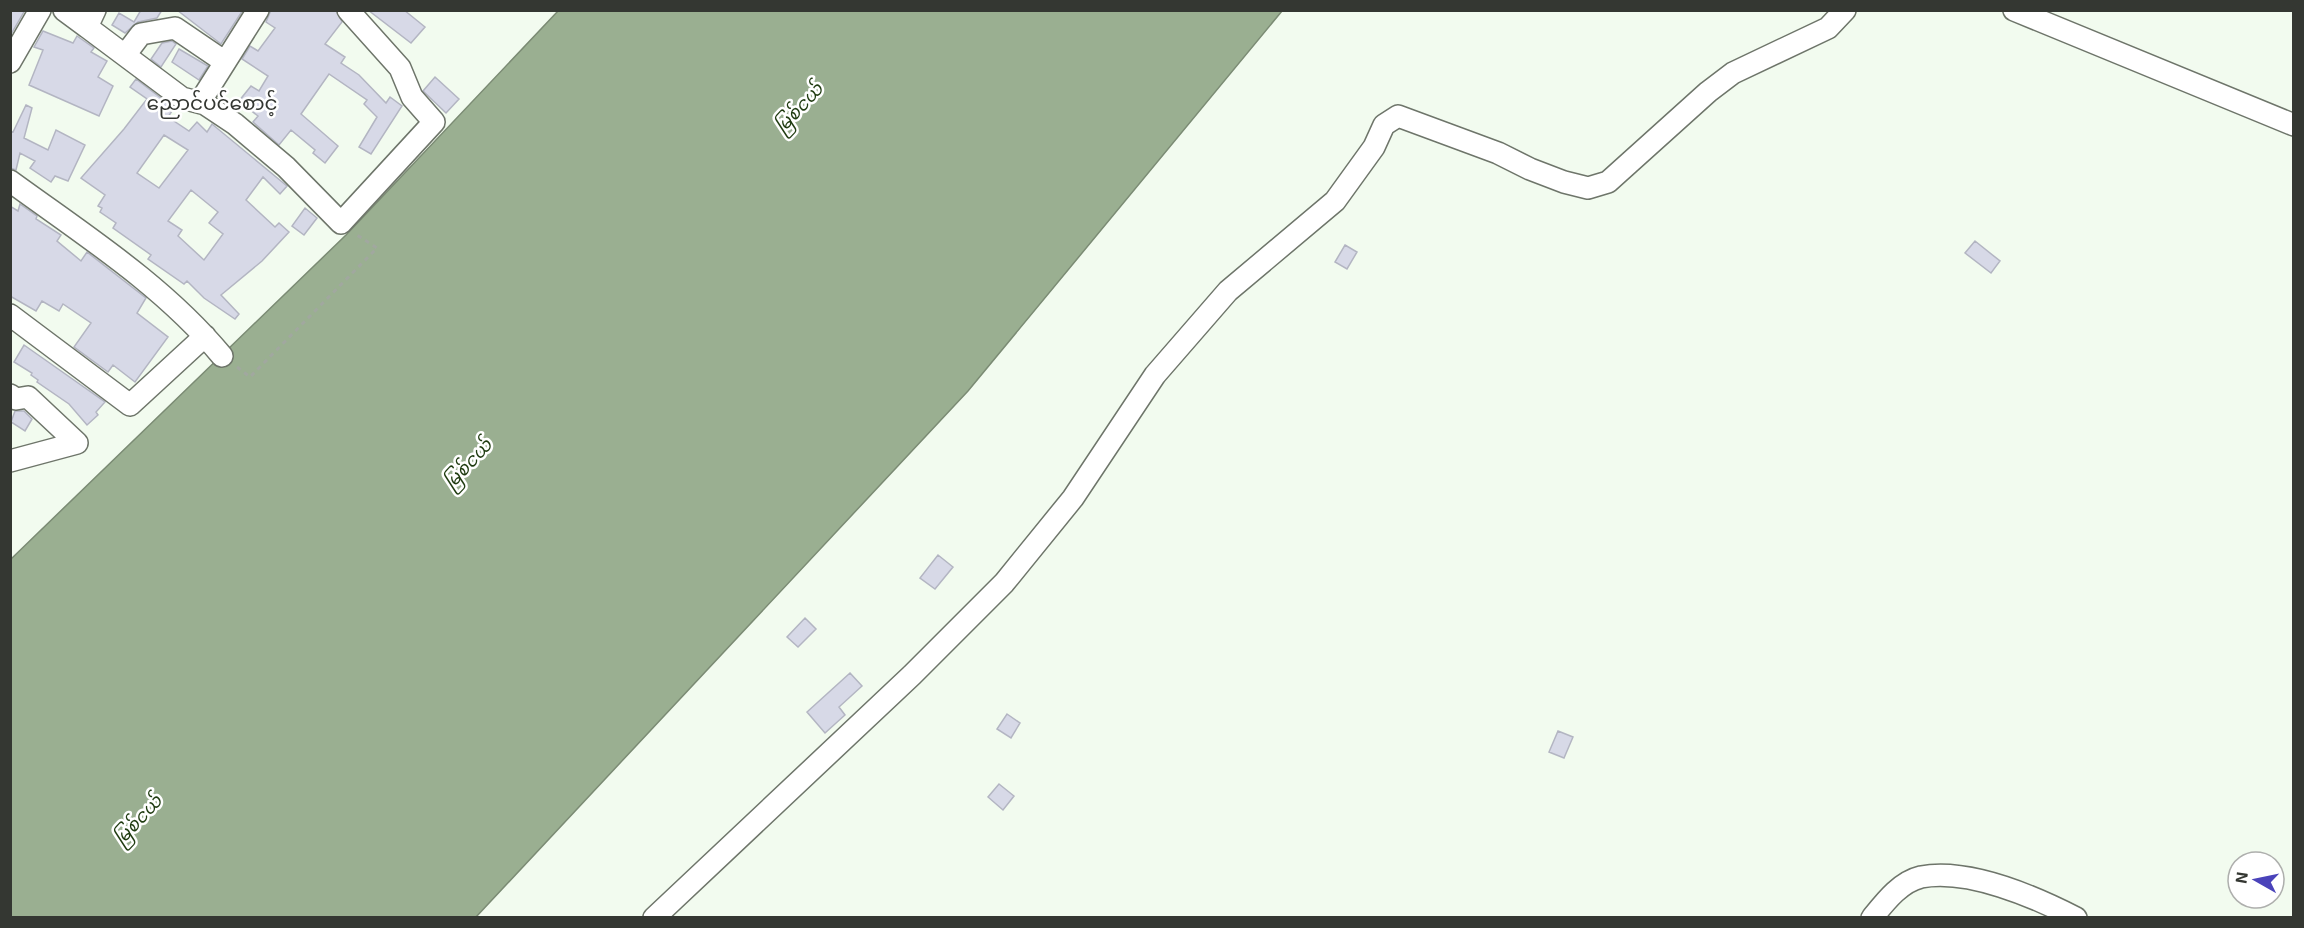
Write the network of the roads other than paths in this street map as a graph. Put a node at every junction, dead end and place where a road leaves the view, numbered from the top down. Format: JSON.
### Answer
{"nodes":[{"id":1,"x":40,"y":10,"type":"edge"},
{"id":2,"x":64,"y":10,"type":"edge"},
{"id":3,"x":258,"y":10,"type":"edge"},
{"id":4,"x":348,"y":10,"type":"edge"},
{"id":5,"x":1845,"y":10,"type":"edge"},
{"id":6,"x":2014,"y":10,"type":"edge"},
{"id":7,"x":91,"y":19,"type":"edge"},
{"id":8,"x":125,"y":55,"type":"junction"},
{"id":9,"x":10,"y":62,"type":"edge"},
{"id":10,"x":225,"y":62,"type":"junction"},
{"id":11,"x":200,"y":102,"type":"junction"},
{"id":12,"x":2294,"y":125,"type":"edge"},
{"id":13,"x":10,"y":181,"type":"edge"},
{"id":14,"x":10,"y":315,"type":"edge"},
{"id":15,"x":205,"y":336,"type":"junction"},
{"id":16,"x":222,"y":356,"type":"road end"},
{"id":17,"x":10,"y":396,"type":"edge"},
{"id":18,"x":10,"y":461,"type":"edge"},
{"id":19,"x":654,"y":918,"type":"edge"},
{"id":20,"x":1872,"y":918,"type":"edge"},
{"id":21,"x":2076,"y":918,"type":"edge"}],
"edges":[{"from":1,"to":9,"type":"street"},
{"from":2,"to":7,"type":"street"},
{"from":3,"to":10,"type":"street"},
{"from":4,"to":11,"type":"street"},
{"from":5,"to":19,"type":"street"},
{"from":6,"to":12,"type":"street"},
{"from":7,"to":8,"type":"street"},
{"from":8,"to":10,"type":"street"},
{"from":8,"to":11,"type":"street"},
{"from":10,"to":11,"type":"street"},
{"from":13,"to":15,"type":"street"},
{"from":14,"to":15,"type":"street"},
{"from":15,"to":16,"type":"street"},
{"from":17,"to":18,"type":"street"},
{"from":20,"to":21,"type":"street"}]}
